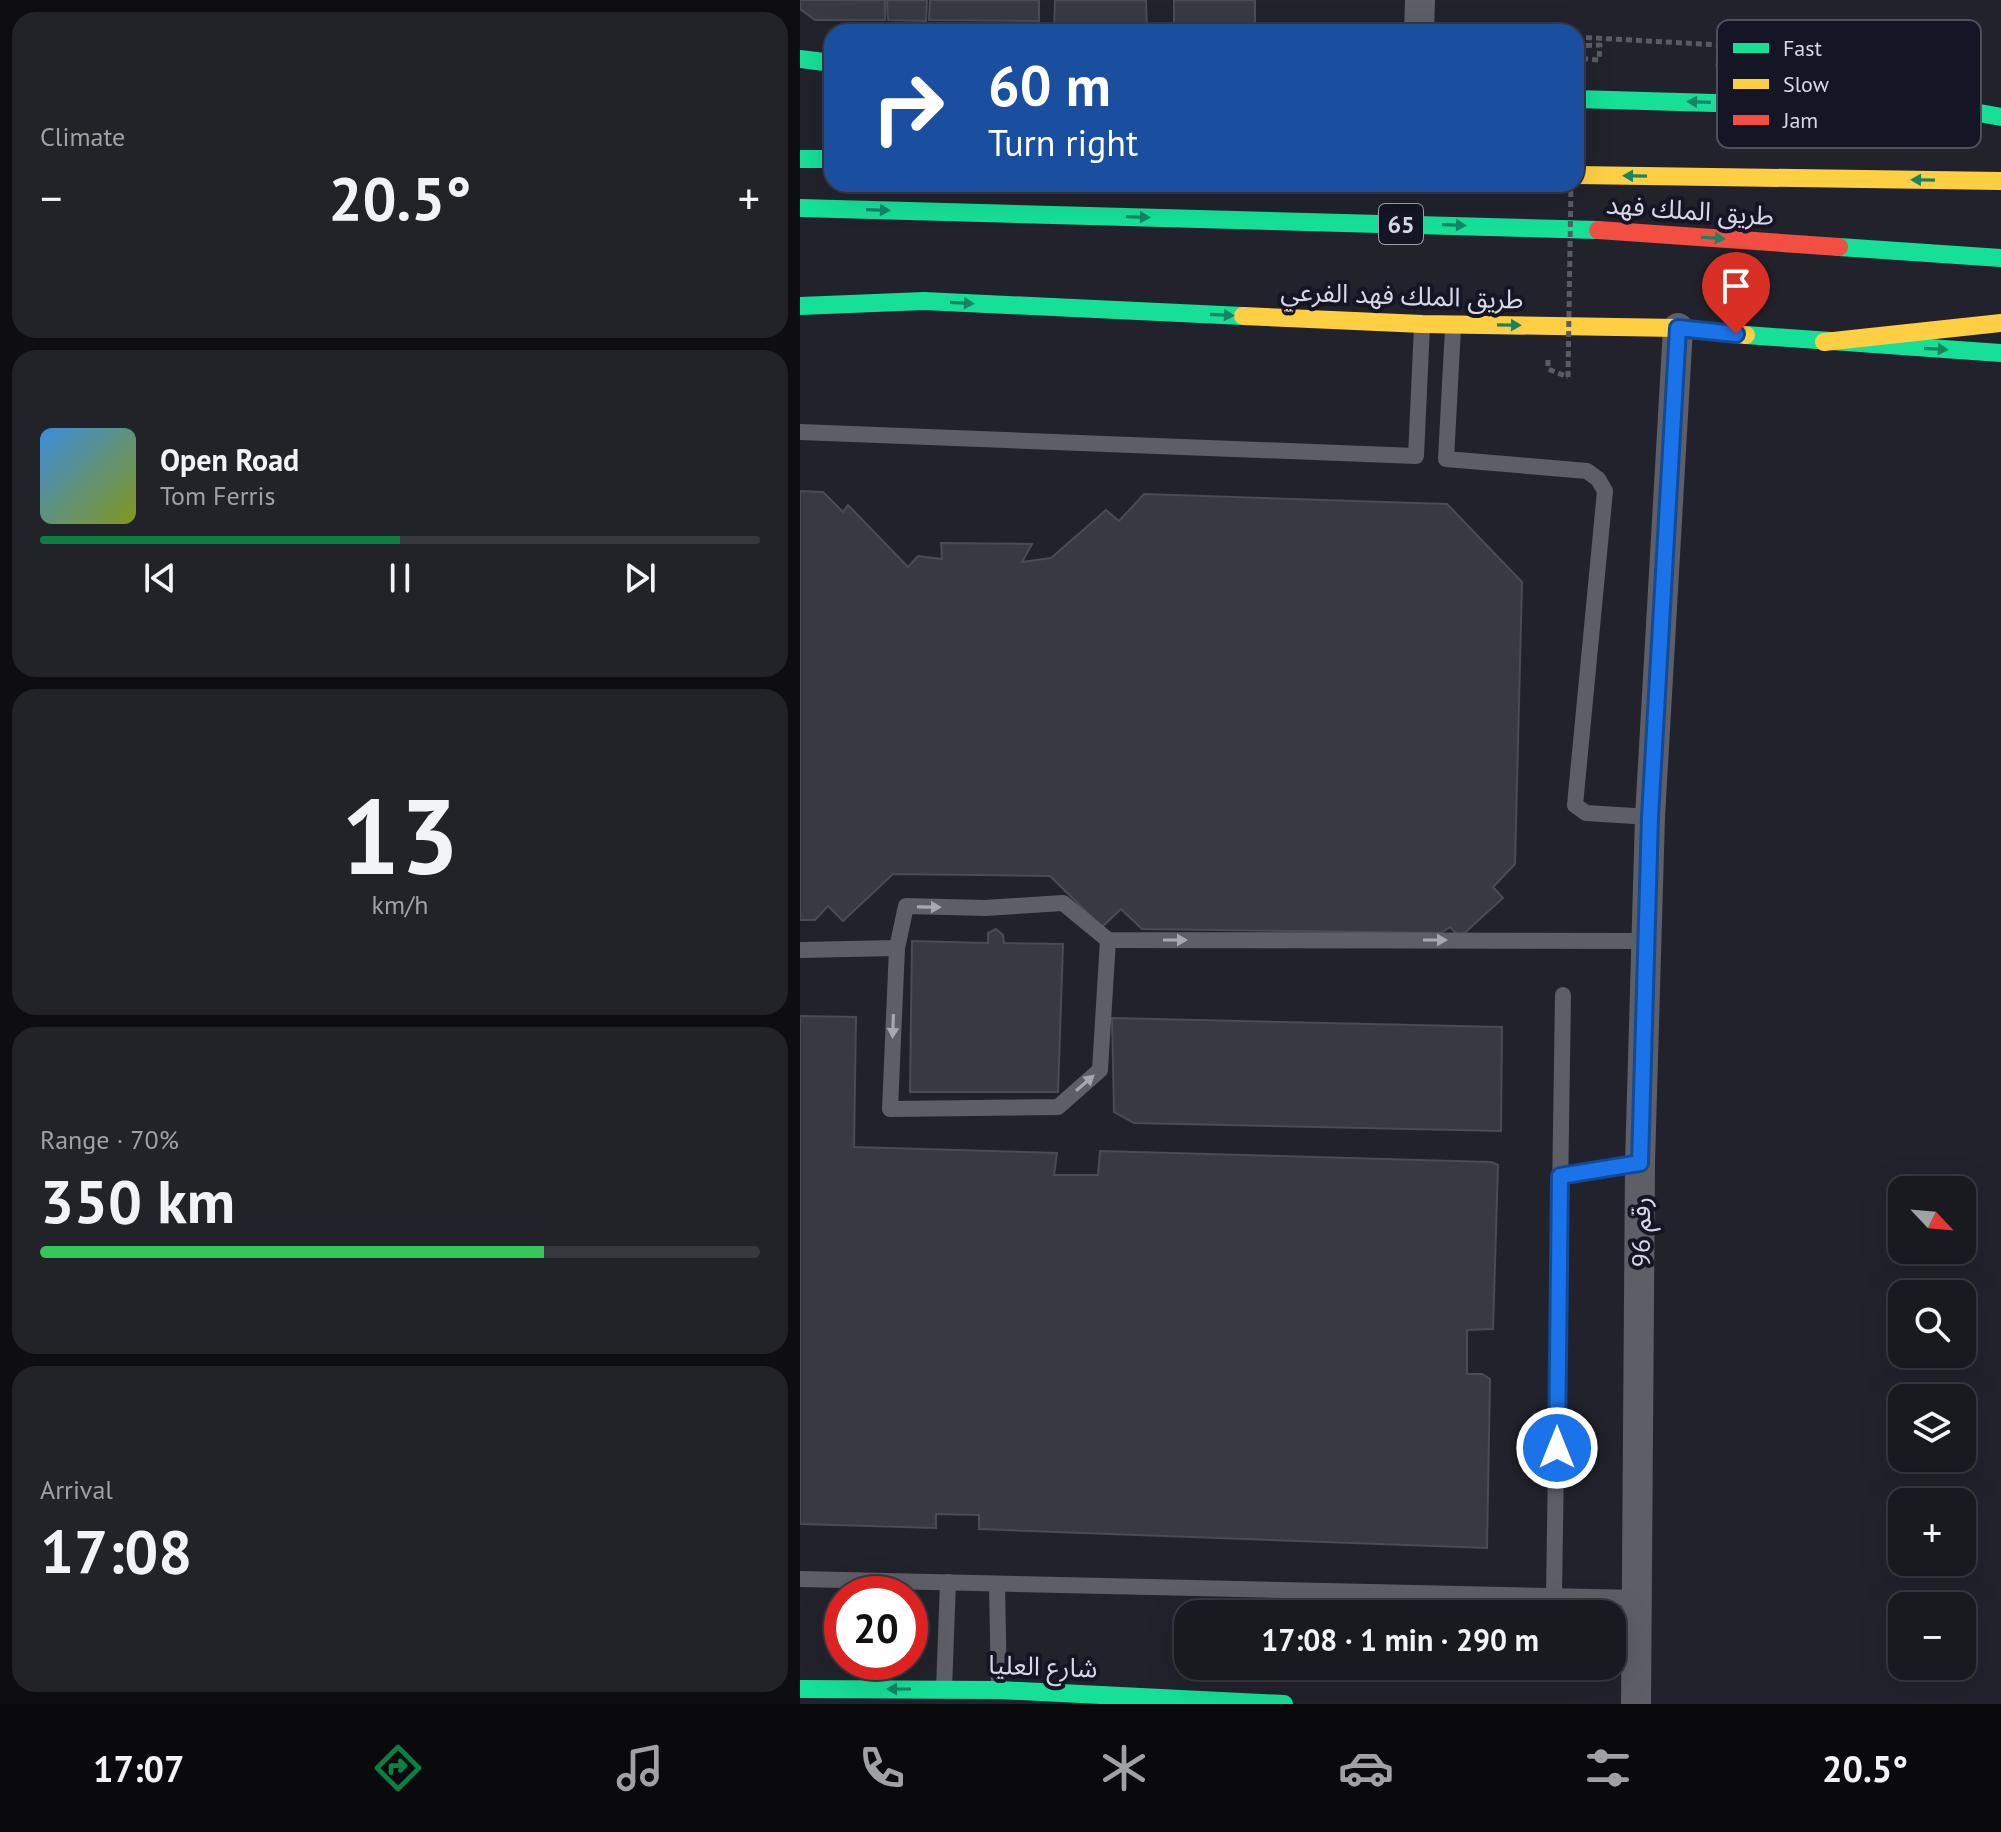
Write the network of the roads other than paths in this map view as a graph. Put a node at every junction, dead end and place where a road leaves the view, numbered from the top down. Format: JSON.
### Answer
{"nodes":[{"id":1,"x":1420,"y":0,"type":"edge"},
{"id":2,"x":1419,"y":24,"type":"edge"},
{"id":3,"x":800,"y":59,"type":"edge"},
{"id":4,"x":824,"y":62,"type":"edge"},
{"id":5,"x":1584,"y":99,"type":"edge"},
{"id":6,"x":1981,"y":99,"type":"edge"},
{"id":7,"x":2001,"y":99,"type":"edge"},
{"id":8,"x":1717,"y":103,"type":"edge"},
{"id":9,"x":1981,"y":113,"type":"edge"},
{"id":10,"x":2001,"y":117,"type":"edge"},
{"id":11,"x":800,"y":159,"type":"edge"},
{"id":12,"x":824,"y":159,"type":"edge"},
{"id":13,"x":1584,"y":175,"type":"edge"},
{"id":14,"x":2001,"y":181,"type":"edge"},
{"id":15,"x":800,"y":208,"type":"edge"},
{"id":16,"x":2001,"y":258,"type":"edge"},
{"id":17,"x":800,"y":288,"type":"edge"},
{"id":18,"x":924,"y":301,"type":"junction"},
{"id":19,"x":800,"y":306,"type":"edge"},
{"id":20,"x":2001,"y":323,"type":"edge"},
{"id":21,"x":1422,"y":324,"type":"junction"},
{"id":22,"x":1453,"y":325,"type":"junction"},
{"id":23,"x":1678,"y":328,"type":"junction"},
{"id":24,"x":1824,"y":342,"type":"junction"},
{"id":25,"x":2001,"y":353,"type":"edge"},
{"id":26,"x":800,"y":432,"type":"edge"},
{"id":27,"x":1416,"y":456,"type":"junction"},
{"id":28,"x":1446,"y":459,"type":"junction"},
{"id":29,"x":1650,"y":817,"type":"junction"},
{"id":30,"x":1108,"y":940,"type":"junction"},
{"id":31,"x":1646,"y":941,"type":"junction"},
{"id":32,"x":897,"y":948,"type":"junction"},
{"id":33,"x":800,"y":950,"type":"edge"},
{"id":34,"x":1563,"y":995,"type":"dead end"},
{"id":35,"x":1640,"y":1163,"type":"junction"},
{"id":36,"x":1560,"y":1176,"type":"junction"},
{"id":37,"x":800,"y":1579,"type":"edge"},
{"id":38,"x":948,"y":1582,"type":"junction"},
{"id":39,"x":997,"y":1584,"type":"junction"},
{"id":40,"x":1554,"y":1596,"type":"junction"},
{"id":41,"x":1637,"y":1598,"type":"junction"},
{"id":42,"x":800,"y":1689,"type":"edge"},
{"id":43,"x":944,"y":1689,"type":"junction"},
{"id":44,"x":999,"y":1690,"type":"junction"},
{"id":45,"x":1284,"y":1704,"type":"edge"},
{"id":46,"x":1636,"y":1704,"type":"edge"}],
"edges":[{"from":1,"to":2,"type":"street"},
{"from":3,"to":4,"type":"main road"},
{"from":8,"to":5,"type":"main road","one_way":true},
{"from":6,"to":7,"type":"main road"},
{"from":9,"to":10,"type":"main road"},
{"from":11,"to":12,"type":"main road"},
{"from":14,"to":13,"type":"main road","name":"طريق الملك فهد","one_way":true},
{"from":15,"to":16,"type":"main road","name":"طريق الملك فهد","number":"65","one_way":true},
{"from":17,"to":18,"type":"main road"},
{"from":18,"to":19,"type":"main road","name":"طريق الملك فهد الفرعي"},
{"from":18,"to":21,"type":"main road","name":"طريق الملك فهد الفرعي","one_way":true},
{"from":20,"to":24,"type":"main road"},
{"from":21,"to":22,"type":"main road","name":"طريق الملك فهد الفرعي"},
{"from":21,"to":27,"type":"lane"},
{"from":22,"to":23,"type":"main road","name":"طريق الملك فهد الفرعي","one_way":true},
{"from":22,"to":28,"type":"lane"},
{"from":23,"to":24,"type":"main road","name":"طريق الملك فهد الفرعي"},
{"from":23,"to":29,"type":"street","name":"رقم 96"},
{"from":24,"to":25,"type":"main road","name":"طريق الملك فهد الفرعي","one_way":true},
{"from":26,"to":27,"type":"lane"},
{"from":27,"to":28,"type":"lane"},
{"from":28,"to":29,"type":"lane"},
{"from":29,"to":31,"type":"street","name":"رقم 96"},
{"from":30,"to":31,"type":"lane","one_way":true},
{"from":32,"to":30,"type":"lane","one_way":true},
{"from":32,"to":30,"type":"lane","one_way":true},
{"from":31,"to":35,"type":"street","name":"رقم 96"},
{"from":32,"to":33,"type":"lane"},
{"from":34,"to":36,"type":"lane"},
{"from":35,"to":36,"type":"lane"},
{"from":35,"to":41,"type":"street","name":"رقم 96"},
{"from":36,"to":40,"type":"lane"},
{"from":37,"to":38,"type":"lane"},
{"from":38,"to":39,"type":"lane"},
{"from":38,"to":43,"type":"lane"},
{"from":39,"to":40,"type":"lane"},
{"from":39,"to":44,"type":"lane"},
{"from":40,"to":41,"type":"lane"},
{"from":41,"to":46,"type":"street","name":"رقم 96"},
{"from":43,"to":42,"type":"main road","name":"شارع العليا","one_way":true},
{"from":43,"to":44,"type":"main road","name":"شارع العليا"},
{"from":44,"to":45,"type":"main road","name":"شارع العليا"}]}
